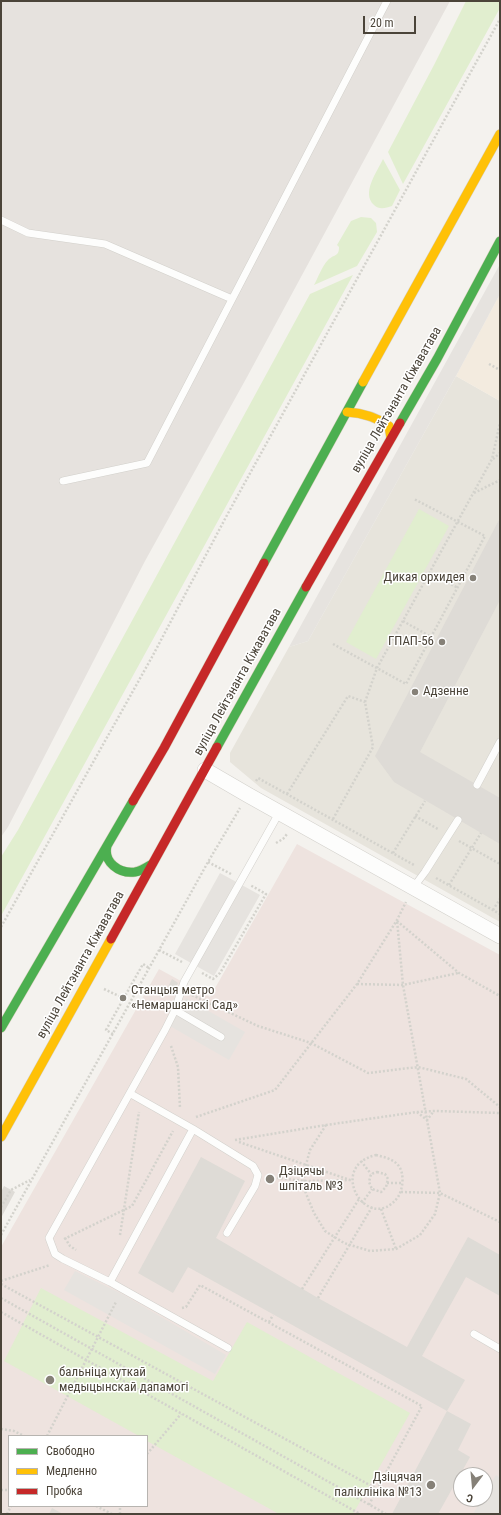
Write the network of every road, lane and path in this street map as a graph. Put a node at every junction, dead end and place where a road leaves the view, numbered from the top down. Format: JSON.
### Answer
{"nodes":[{"id":1,"x":387,"y":1,"type":"edge"},
{"id":2,"x":500,"y":19,"type":"edge"},
{"id":3,"x":500,"y":134,"type":"edge"},
{"id":4,"x":1,"y":220,"type":"edge"},
{"id":5,"x":500,"y":241,"type":"edge"},
{"id":6,"x":232,"y":299,"type":"junction"},
{"id":7,"x":489,"y":364,"type":"dead end"},
{"id":8,"x":500,"y":370,"type":"edge"},
{"id":9,"x":347,"y":412,"type":"junction"},
{"id":10,"x":500,"y":423,"type":"edge"},
{"id":11,"x":391,"y":438,"type":"junction"},
{"id":12,"x":500,"y":453,"type":"edge"},
{"id":13,"x":492,"y":459,"type":"junction"},
{"id":14,"x":500,"y":480,"type":"edge"},
{"id":15,"x":63,"y":481,"type":"dead end"},
{"id":16,"x":473,"y":494,"type":"junction"},
{"id":17,"x":414,"y":500,"type":"dead end"},
{"id":18,"x":458,"y":522,"type":"junction"},
{"id":19,"x":429,"y":573,"type":"junction"},
{"id":20,"x":458,"y":588,"type":"junction"},
{"id":21,"x":403,"y":621,"type":"junction"},
{"id":22,"x":431,"y":636,"type":"junction"},
{"id":23,"x":333,"y":644,"type":"dead end"},
{"id":24,"x":377,"y":668,"type":"junction"},
{"id":25,"x":365,"y":702,"type":"junction"},
{"id":26,"x":500,"y":742,"type":"edge"},
{"id":27,"x":205,"y":770,"type":"junction"},
{"id":28,"x":258,"y":778,"type":"dead end"},
{"id":29,"x":477,"y":785,"type":"dead end"},
{"id":30,"x":287,"y":794,"type":"junction"},
{"id":31,"x":425,"y":801,"type":"dead end"},
{"id":32,"x":237,"y":812,"type":"dead end"},
{"id":33,"x":279,"y":813,"type":"junction"},
{"id":34,"x":333,"y":819,"type":"junction"},
{"id":35,"x":458,"y":820,"type":"dead end"},
{"id":36,"x":481,"y":833,"type":"dead end"},
{"id":37,"x":286,"y":834,"type":"dead end"},
{"id":38,"x":274,"y":845,"type":"dead end"},
{"id":39,"x":107,"y":846,"type":"junction"},
{"id":40,"x":393,"y":853,"type":"junction"},
{"id":41,"x":208,"y":862,"type":"junction"},
{"id":42,"x":152,"y":864,"type":"junction"},
{"id":43,"x":425,"y":872,"type":"junction"},
{"id":44,"x":252,"y":878,"type":"dead end"},
{"id":45,"x":242,"y":880,"type":"junction"},
{"id":46,"x":449,"y":885,"type":"junction"},
{"id":47,"x":413,"y":888,"type":"junction"},
{"id":48,"x":500,"y":899,"type":"edge"},
{"id":49,"x":493,"y":910,"type":"junction"},
{"id":50,"x":500,"y":914,"type":"edge"},
{"id":51,"x":397,"y":920,"type":"junction"},
{"id":52,"x":1,"y":928,"type":"edge"},
{"id":53,"x":500,"y":936,"type":"edge"},
{"id":54,"x":159,"y":950,"type":"junction"},
{"id":55,"x":150,"y":968,"type":"junction"},
{"id":56,"x":192,"y":968,"type":"junction"},
{"id":57,"x":459,"y":973,"type":"junction"},
{"id":58,"x":184,"y":982,"type":"junction"},
{"id":59,"x":357,"y":984,"type":"junction"},
{"id":60,"x":403,"y":985,"type":"junction"},
{"id":61,"x":500,"y":996,"type":"edge"},
{"id":62,"x":175,"y":1010,"type":"junction"},
{"id":63,"x":1,"y":1028,"type":"edge"},
{"id":64,"x":165,"y":1030,"type":"junction"},
{"id":65,"x":113,"y":1034,"type":"junction"},
{"id":66,"x":221,"y":1037,"type":"dead end"},
{"id":67,"x":311,"y":1043,"type":"junction"},
{"id":68,"x":418,"y":1068,"type":"junction"},
{"id":69,"x":131,"y":1094,"type":"junction"},
{"id":70,"x":500,"y":1107,"type":"edge"},
{"id":71,"x":181,"y":1111,"type":"dead end"},
{"id":72,"x":425,"y":1111,"type":"junction"},
{"id":73,"x":435,"y":1111,"type":"junction"},
{"id":74,"x":417,"y":1112,"type":"junction"},
{"id":75,"x":500,"y":1113,"type":"edge"},
{"id":76,"x":427,"y":1120,"type":"junction"},
{"id":77,"x":179,"y":1121,"type":"junction"},
{"id":78,"x":201,"y":1122,"type":"dead end"},
{"id":79,"x":326,"y":1125,"type":"junction"},
{"id":80,"x":193,"y":1129,"type":"junction"},
{"id":81,"x":1,"y":1138,"type":"edge"},
{"id":82,"x":361,"y":1161,"type":"junction"},
{"id":83,"x":306,"y":1164,"type":"junction"},
{"id":84,"x":371,"y":1174,"type":"junction"},
{"id":85,"x":31,"y":1179,"type":"junction"},
{"id":86,"x":276,"y":1179,"type":"dead end"},
{"id":87,"x":352,"y":1180,"type":"junction"},
{"id":88,"x":305,"y":1181,"type":"junction"},
{"id":89,"x":387,"y":1183,"type":"junction"},
{"id":90,"x":402,"y":1183,"type":"junction"},
{"id":91,"x":372,"y":1189,"type":"junction"},
{"id":92,"x":401,"y":1192,"type":"junction"},
{"id":93,"x":440,"y":1193,"type":"junction"},
{"id":94,"x":359,"y":1199,"type":"junction"},
{"id":95,"x":362,"y":1203,"type":"junction"},
{"id":96,"x":1,"y":1207,"type":"edge"},
{"id":97,"x":372,"y":1207,"type":"junction"},
{"id":98,"x":124,"y":1209,"type":"junction"},
{"id":99,"x":381,"y":1209,"type":"junction"},
{"id":100,"x":500,"y":1222,"type":"edge"},
{"id":101,"x":227,"y":1233,"type":"dead end"},
{"id":102,"x":1,"y":1235,"type":"edge"},
{"id":103,"x":334,"y":1237,"type":"junction"},
{"id":104,"x":350,"y":1245,"type":"junction"},
{"id":105,"x":396,"y":1249,"type":"junction"},
{"id":106,"x":55,"y":1254,"type":"junction"},
{"id":107,"x":1,"y":1282,"type":"edge"},
{"id":108,"x":110,"y":1282,"type":"junction"},
{"id":109,"x":302,"y":1289,"type":"dead end"},
{"id":110,"x":1,"y":1298,"type":"edge"},
{"id":111,"x":318,"y":1298,"type":"dead end"},
{"id":112,"x":116,"y":1302,"type":"dead end"},
{"id":113,"x":181,"y":1308,"type":"dead end"},
{"id":114,"x":1,"y":1312,"type":"edge"},
{"id":115,"x":273,"y":1315,"type":"dead end"},
{"id":116,"x":269,"y":1322,"type":"junction"},
{"id":117,"x":474,"y":1334,"type":"dead end"},
{"id":118,"x":99,"y":1337,"type":"junction"},
{"id":119,"x":228,"y":1348,"type":"dead end"},
{"id":120,"x":500,"y":1349,"type":"edge"},
{"id":121,"x":92,"y":1350,"type":"junction"},
{"id":122,"x":86,"y":1361,"type":"junction"},
{"id":123,"x":181,"y":1414,"type":"junction"},
{"id":124,"x":1,"y":1429,"type":"edge"},
{"id":125,"x":22,"y":1435,"type":"edge"},
{"id":126,"x":48,"y":1435,"type":"edge"},
{"id":127,"x":148,"y":1453,"type":"edge"},
{"id":128,"x":377,"y":1489,"type":"junction"},
{"id":129,"x":369,"y":1505,"type":"junction"},
{"id":130,"x":98,"y":1507,"type":"edge"},
{"id":131,"x":380,"y":1511,"type":"junction"},
{"id":132,"x":112,"y":1514,"type":"edge"},
{"id":133,"x":360,"y":1514,"type":"edge"},
{"id":134,"x":378,"y":1514,"type":"edge"},
{"id":135,"x":386,"y":1514,"type":"edge"}],
"edges":[{"from":1,"to":6,"type":"lane"},
{"from":2,"to":52,"type":"path"},
{"from":3,"to":9,"type":"main road"},
{"from":4,"to":6,"type":"lane"},
{"from":5,"to":11,"type":"main road","name":"вуліца Лейтэнанта Кіжаватава"},
{"from":6,"to":15,"type":"lane"},
{"from":7,"to":8,"type":"path"},
{"from":9,"to":11,"type":"main road"},
{"from":9,"to":39,"type":"main road"},
{"from":10,"to":13,"type":"path"},
{"from":11,"to":27,"type":"main road","name":"вуліца Лейтэнанта Кіжаватава"},
{"from":12,"to":13,"type":"path"},
{"from":13,"to":16,"type":"path"},
{"from":14,"to":16,"type":"path"},
{"from":16,"to":18,"type":"path"},
{"from":17,"to":18,"type":"path"},
{"from":18,"to":19,"type":"path"},
{"from":18,"to":20,"type":"path"},
{"from":19,"to":20,"type":"path"},
{"from":19,"to":21,"type":"path"},
{"from":20,"to":22,"type":"path"},
{"from":21,"to":22,"type":"path"},
{"from":21,"to":24,"type":"path"},
{"from":22,"to":24,"type":"path"},
{"from":23,"to":24,"type":"path"},
{"from":24,"to":25,"type":"path"},
{"from":25,"to":30,"type":"path"},
{"from":25,"to":34,"type":"path"},
{"from":26,"to":29,"type":"lane"},
{"from":27,"to":33,"type":"street"},
{"from":27,"to":42,"type":"main road","name":"вуліца Лейтэнанта Кіжаватава"},
{"from":28,"to":30,"type":"path"},
{"from":30,"to":34,"type":"path"},
{"from":31,"to":40,"type":"path"},
{"from":32,"to":41,"type":"path"},
{"from":33,"to":45,"type":"lane"},
{"from":33,"to":47,"type":"street"},
{"from":34,"to":40,"type":"path"},
{"from":35,"to":43,"type":"lane"},
{"from":36,"to":46,"type":"path"},
{"from":37,"to":38,"type":"path"},
{"from":39,"to":42,"type":"main road"},
{"from":39,"to":63,"type":"main road"},
{"from":40,"to":43,"type":"path"},
{"from":41,"to":45,"type":"path"},
{"from":41,"to":54,"type":"path"},
{"from":42,"to":81,"type":"main road","name":"вуліца Лейтэнанта Кіжаватава"},
{"from":43,"to":46,"type":"path"},
{"from":43,"to":47,"type":"lane"},
{"from":44,"to":56,"type":"path"},
{"from":45,"to":56,"type":"lane"},
{"from":46,"to":49,"type":"path"},
{"from":47,"to":51,"type":"path"},
{"from":47,"to":53,"type":"street"},
{"from":48,"to":49,"type":"path"},
{"from":49,"to":50,"type":"path"},
{"from":51,"to":57,"type":"path"},
{"from":51,"to":59,"type":"path"},
{"from":51,"to":60,"type":"path"},
{"from":54,"to":55,"type":"path"},
{"from":54,"to":56,"type":"path"},
{"from":55,"to":65,"type":"path"},
{"from":55,"to":65,"type":"path"},
{"from":56,"to":58,"type":"lane"},
{"from":57,"to":60,"type":"path"},
{"from":57,"to":61,"type":"path"},
{"from":58,"to":62,"type":"lane"},
{"from":58,"to":67,"type":"path"},
{"from":59,"to":60,"type":"path"},
{"from":59,"to":67,"type":"path"},
{"from":60,"to":68,"type":"path"},
{"from":62,"to":64,"type":"lane"},
{"from":62,"to":66,"type":"lane"},
{"from":64,"to":69,"type":"lane"},
{"from":64,"to":71,"type":"path"},
{"from":65,"to":85,"type":"path"},
{"from":67,"to":68,"type":"path"},
{"from":67,"to":78,"type":"path"},
{"from":68,"to":70,"type":"path"},
{"from":68,"to":72,"type":"path"},
{"from":69,"to":77,"type":"lane"},
{"from":69,"to":98,"type":"path"},
{"from":69,"to":106,"type":"lane"},
{"from":72,"to":73,"type":"path"},
{"from":72,"to":74,"type":"path"},
{"from":72,"to":76,"type":"path"},
{"from":73,"to":75,"type":"path"},
{"from":73,"to":76,"type":"path"},
{"from":74,"to":76,"type":"path"},
{"from":74,"to":79,"type":"path"},
{"from":76,"to":93,"type":"path"},
{"from":77,"to":80,"type":"lane"},
{"from":77,"to":98,"type":"path"},
{"from":79,"to":83,"type":"path"},
{"from":79,"to":83,"type":"path"},
{"from":80,"to":101,"type":"lane"},
{"from":80,"to":108,"type":"lane"},
{"from":82,"to":84,"type":"path"},
{"from":82,"to":87,"type":"path"},
{"from":82,"to":90,"type":"path"},
{"from":83,"to":87,"type":"path"},
{"from":83,"to":88,"type":"path"},
{"from":84,"to":89,"type":"path"},
{"from":84,"to":91,"type":"path"},
{"from":85,"to":96,"type":"path"},
{"from":85,"to":102,"type":"path"},
{"from":86,"to":88,"type":"path"},
{"from":87,"to":88,"type":"path"},
{"from":87,"to":94,"type":"path"},
{"from":88,"to":103,"type":"path"},
{"from":89,"to":90,"type":"path"},
{"from":89,"to":91,"type":"path"},
{"from":90,"to":92,"type":"path"},
{"from":91,"to":95,"type":"path"},
{"from":92,"to":93,"type":"path"},
{"from":92,"to":99,"type":"path"},
{"from":93,"to":100,"type":"path"},
{"from":93,"to":105,"type":"path"},
{"from":94,"to":95,"type":"path"},
{"from":94,"to":103,"type":"path"},
{"from":95,"to":97,"type":"path"},
{"from":97,"to":99,"type":"path"},
{"from":97,"to":104,"type":"path"},
{"from":98,"to":106,"type":"path"},
{"from":99,"to":105,"type":"path"},
{"from":103,"to":104,"type":"path"},
{"from":103,"to":109,"type":"path"},
{"from":104,"to":105,"type":"path"},
{"from":104,"to":111,"type":"path"},
{"from":106,"to":107,"type":"path"},
{"from":106,"to":108,"type":"lane"},
{"from":107,"to":118,"type":"path"},
{"from":108,"to":119,"type":"lane"},
{"from":110,"to":121,"type":"path"},
{"from":112,"to":118,"type":"path"},
{"from":113,"to":116,"type":"path"},
{"from":114,"to":122,"type":"path"},
{"from":115,"to":116,"type":"path"},
{"from":116,"to":128,"type":"path"},
{"from":117,"to":120,"type":"lane"},
{"from":118,"to":121,"type":"path"},
{"from":118,"to":128,"type":"path"},
{"from":121,"to":122,"type":"path"},
{"from":121,"to":129,"type":"path"},
{"from":122,"to":123,"type":"path"},
{"from":122,"to":126,"type":"path"},
{"from":123,"to":127,"type":"path"},
{"from":123,"to":133,"type":"path"},
{"from":124,"to":125,"type":"path"},
{"from":128,"to":129,"type":"path"},
{"from":129,"to":131,"type":"path"},
{"from":130,"to":132,"type":"path"},
{"from":131,"to":134,"type":"path"},
{"from":131,"to":135,"type":"path"}]}
